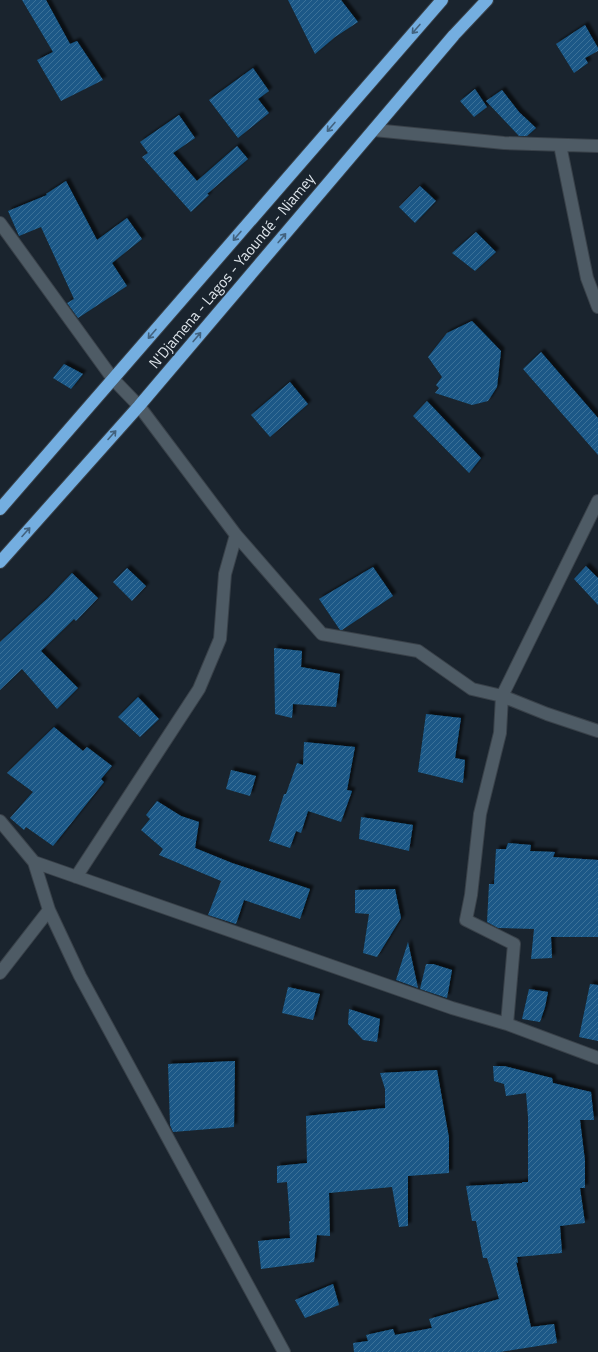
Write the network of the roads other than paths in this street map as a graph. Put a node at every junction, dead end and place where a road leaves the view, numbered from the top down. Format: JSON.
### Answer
{"nodes":[{"id":1,"x":442,"y":0,"type":"edge"},
{"id":2,"x":487,"y":0,"type":"edge"},
{"id":3,"x":374,"y":130,"type":"junction"},
{"id":4,"x":560,"y":145,"type":"junction"},
{"id":5,"x":598,"y":146,"type":"edge"},
{"id":6,"x":0,"y":223,"type":"edge"},
{"id":7,"x":598,"y":307,"type":"edge"},
{"id":8,"x":113,"y":379,"type":"junction"},
{"id":9,"x":139,"y":406,"type":"junction"},
{"id":10,"x":598,"y":501,"type":"edge"},
{"id":11,"x":0,"y":509,"type":"edge"},
{"id":12,"x":236,"y":535,"type":"junction"},
{"id":13,"x":0,"y":562,"type":"edge"},
{"id":14,"x":502,"y":696,"type":"junction"},
{"id":15,"x":598,"y":731,"type":"edge"},
{"id":16,"x":0,"y":821,"type":"edge"},
{"id":17,"x":34,"y":862,"type":"junction"},
{"id":18,"x":76,"y":877,"type":"junction"},
{"id":19,"x":49,"y":910,"type":"junction"},
{"id":20,"x":0,"y":973,"type":"edge"},
{"id":21,"x":507,"y":1024,"type":"junction"},
{"id":22,"x":598,"y":1058,"type":"edge"},
{"id":23,"x":284,"y":1352,"type":"edge"}],
"edges":[{"from":1,"to":8,"type":"highway","name":"N'Djamena - Lagos - Yaoundé - Niamey","one_way":true},
{"from":2,"to":3,"type":"highway","name":"N'Djamena - Lagos - Yaoundé - Niamey"},
{"from":3,"to":4,"type":"street"},
{"from":9,"to":3,"type":"highway","name":"N'Djamena - Lagos - Yaoundé - Niamey","one_way":true},
{"from":4,"to":5,"type":"street"},
{"from":4,"to":7,"type":"street"},
{"from":6,"to":8,"type":"street"},
{"from":8,"to":9,"type":"street"},
{"from":8,"to":11,"type":"highway","name":"N'Djamena - Lagos - Yaoundé - Niamey"},
{"from":9,"to":12,"type":"street"},
{"from":13,"to":9,"type":"highway","name":"N'Djamena - Lagos - Yaoundé - Niamey","one_way":true},
{"from":10,"to":14,"type":"street"},
{"from":12,"to":14,"type":"street"},
{"from":12,"to":18,"type":"street"},
{"from":14,"to":15,"type":"street"},
{"from":14,"to":21,"type":"street"},
{"from":16,"to":17,"type":"street"},
{"from":17,"to":18,"type":"street"},
{"from":17,"to":19,"type":"street"},
{"from":18,"to":21,"type":"street"},
{"from":19,"to":20,"type":"street"},
{"from":19,"to":23,"type":"street"},
{"from":21,"to":22,"type":"street"}]}
